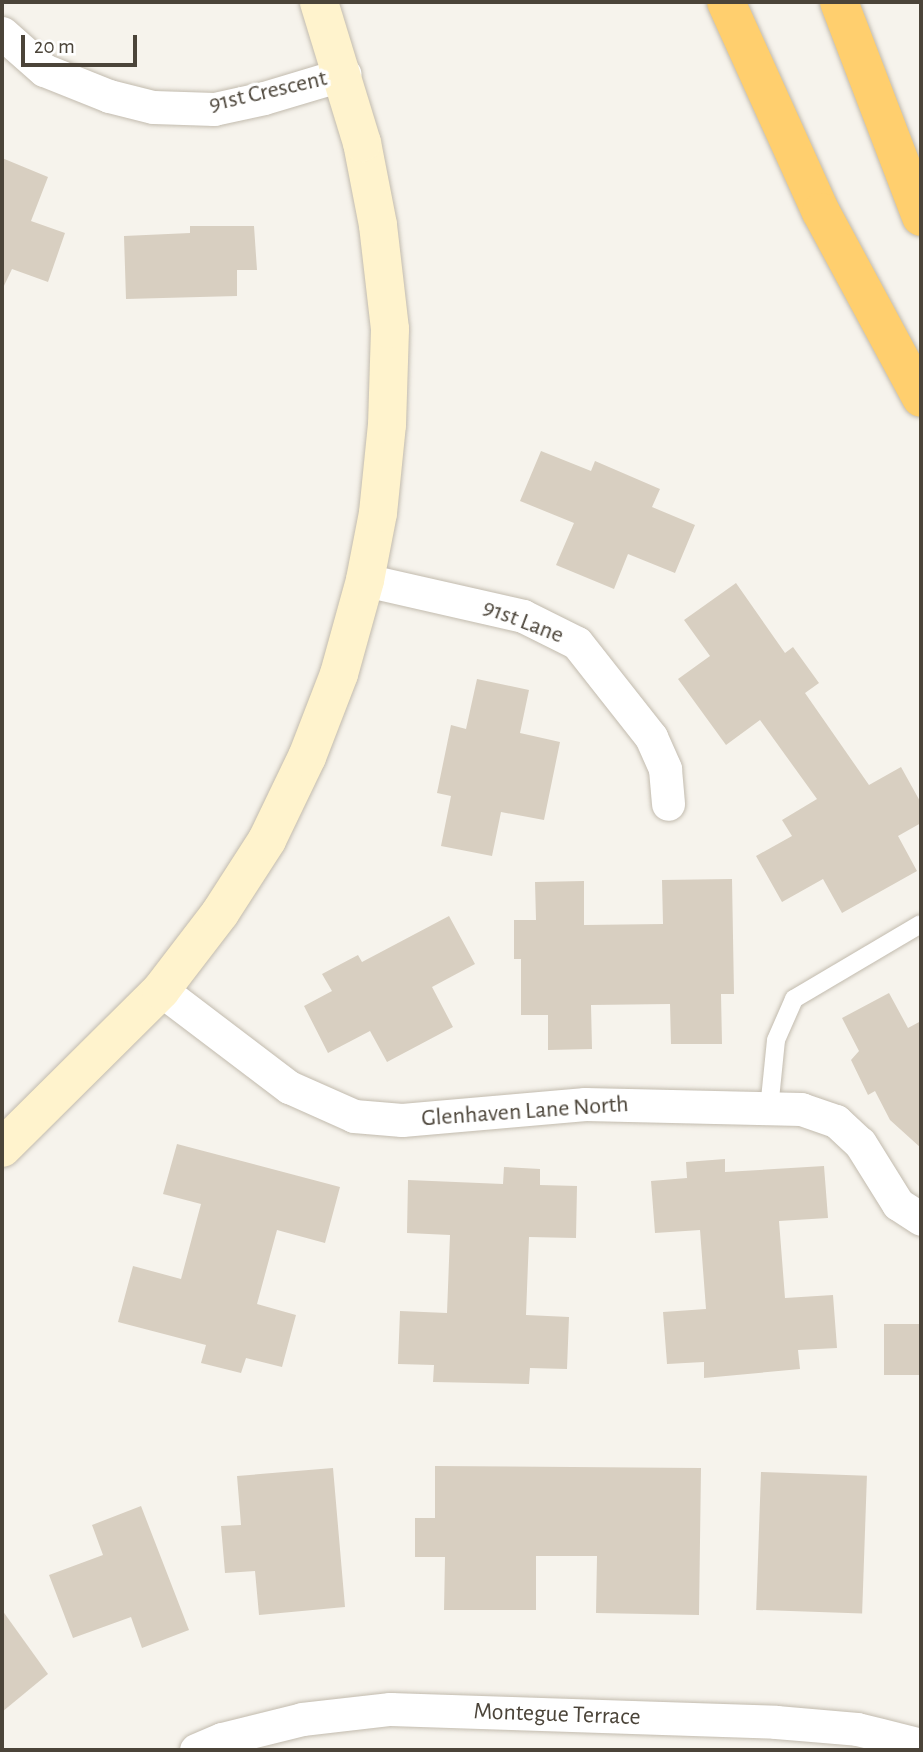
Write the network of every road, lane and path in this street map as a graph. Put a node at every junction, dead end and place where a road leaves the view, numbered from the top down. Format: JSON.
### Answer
{"nodes":[{"id":1,"x":320,"y":2,"type":"edge"},
{"id":2,"x":726,"y":2,"type":"edge"},
{"id":3,"x":839,"y":2,"type":"edge"},
{"id":4,"x":2,"y":33,"type":"edge"},
{"id":5,"x":344,"y":74,"type":"junction"},
{"id":6,"x":921,"y":217,"type":"edge"},
{"id":7,"x":921,"y":398,"type":"edge"},
{"id":8,"x":365,"y":580,"type":"junction"},
{"id":9,"x":668,"y":804,"type":"dead end"},
{"id":10,"x":921,"y":924,"type":"edge"},
{"id":11,"x":161,"y":990,"type":"junction"},
{"id":12,"x":769,"y":1109,"type":"junction"},
{"id":13,"x":2,"y":1148,"type":"edge"},
{"id":14,"x":921,"y":1219,"type":"edge"},
{"id":15,"x":921,"y":1745,"type":"edge"},
{"id":16,"x":196,"y":1750,"type":"edge"}],
"edges":[{"from":1,"to":5,"type":"street"},
{"from":2,"to":7,"type":"highway"},
{"from":3,"to":6,"type":"highway"},
{"from":4,"to":5,"type":"street","name":"91st Crescent"},
{"from":5,"to":8,"type":"street"},
{"from":8,"to":9,"type":"street","name":"91st Lane"},
{"from":8,"to":11,"type":"street"},
{"from":10,"to":12,"type":"lane"},
{"from":11,"to":12,"type":"street","name":"Glenhaven Lane North"},
{"from":11,"to":13,"type":"street"},
{"from":12,"to":14,"type":"street","name":"Glenhaven Lane North"},
{"from":15,"to":16,"type":"street","name":"Montegue Terrace"}]}
